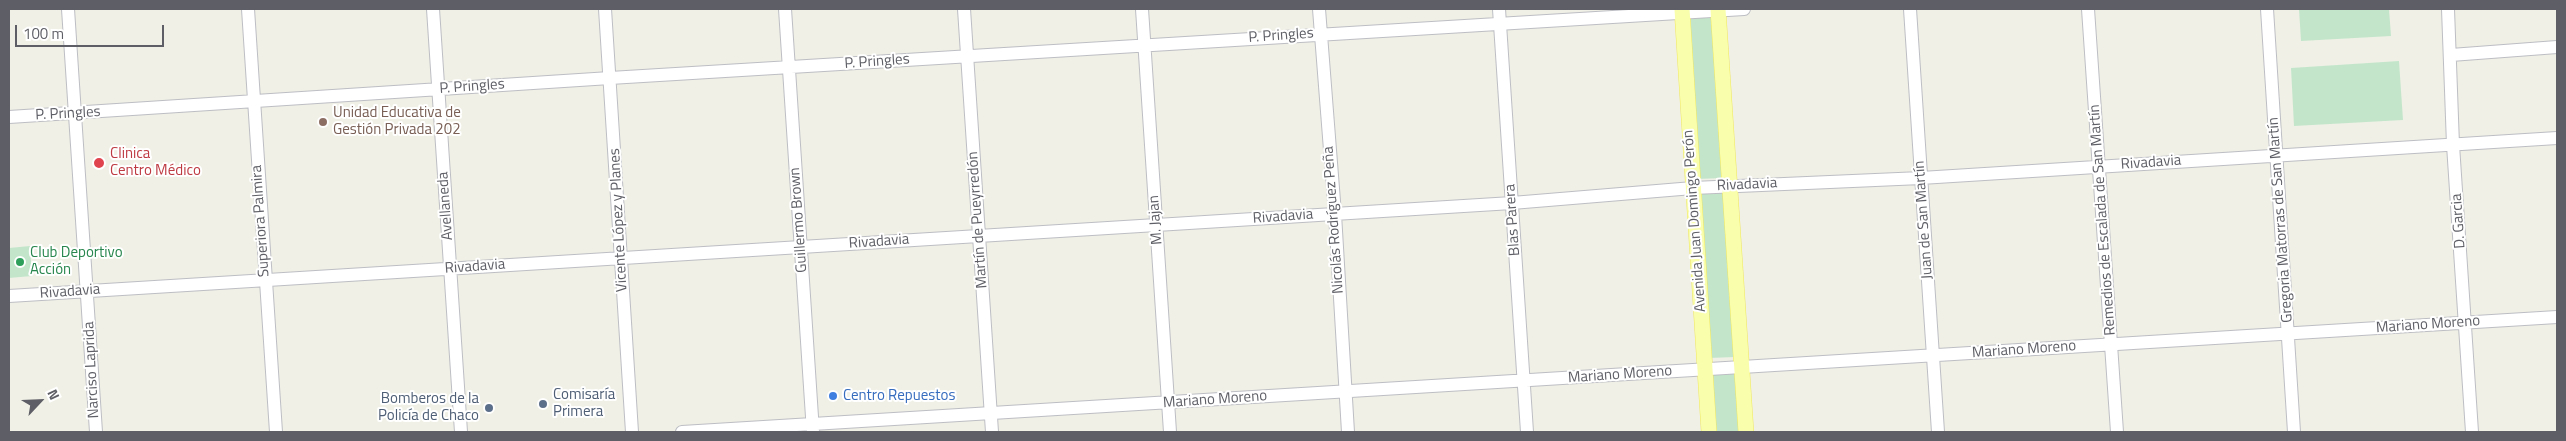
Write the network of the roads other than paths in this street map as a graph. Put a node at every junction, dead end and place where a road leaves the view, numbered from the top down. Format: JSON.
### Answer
{"nodes":[{"id":1,"x":68,"y":9,"type":"edge"},
{"id":2,"x":248,"y":9,"type":"edge"},
{"id":3,"x":433,"y":9,"type":"edge"},
{"id":4,"x":605,"y":9,"type":"edge"},
{"id":5,"x":785,"y":9,"type":"edge"},
{"id":6,"x":964,"y":9,"type":"edge"},
{"id":7,"x":1142,"y":9,"type":"edge"},
{"id":8,"x":1319,"y":9,"type":"edge"},
{"id":9,"x":1499,"y":9,"type":"edge"},
{"id":10,"x":1744,"y":9,"type":"edge"},
{"id":11,"x":1910,"y":9,"type":"edge"},
{"id":12,"x":2088,"y":9,"type":"edge"},
{"id":13,"x":2267,"y":9,"type":"edge"},
{"id":14,"x":2448,"y":9,"type":"edge"},
{"id":15,"x":1718,"y":10,"type":"edge"},
{"id":16,"x":1682,"y":11,"type":"edge"},
{"id":17,"x":1500,"y":24,"type":"junction"},
{"id":18,"x":1321,"y":33,"type":"junction"},
{"id":19,"x":1144,"y":46,"type":"junction"},
{"id":20,"x":2557,"y":47,"type":"edge"},
{"id":21,"x":2451,"y":56,"type":"junction"},
{"id":22,"x":967,"y":57,"type":"junction"},
{"id":23,"x":789,"y":68,"type":"junction"},
{"id":24,"x":610,"y":78,"type":"junction"},
{"id":25,"x":438,"y":90,"type":"junction"},
{"id":26,"x":253,"y":101,"type":"junction"},
{"id":27,"x":74,"y":114,"type":"junction"},
{"id":28,"x":9,"y":117,"type":"edge"},
{"id":29,"x":2557,"y":138,"type":"edge"},
{"id":30,"x":2454,"y":145,"type":"junction"},
{"id":31,"x":2277,"y":156,"type":"junction"},
{"id":32,"x":2098,"y":167,"type":"junction"},
{"id":33,"x":1922,"y":178,"type":"junction"},
{"id":34,"x":1730,"y":186,"type":"junction"},
{"id":35,"x":1693,"y":188,"type":"junction"},
{"id":36,"x":1512,"y":203,"type":"junction"},
{"id":37,"x":1335,"y":214,"type":"junction"},
{"id":38,"x":1156,"y":225,"type":"junction"},
{"id":39,"x":979,"y":236,"type":"junction"},
{"id":40,"x":801,"y":247,"type":"junction"},
{"id":41,"x":620,"y":257,"type":"junction"},
{"id":42,"x":450,"y":268,"type":"junction"},
{"id":43,"x":265,"y":279,"type":"junction"},
{"id":44,"x":87,"y":291,"type":"junction"},
{"id":45,"x":9,"y":296,"type":"edge"},
{"id":46,"x":2557,"y":317,"type":"edge"},
{"id":47,"x":2466,"y":323,"type":"junction"},
{"id":48,"x":2289,"y":334,"type":"junction"},
{"id":49,"x":2112,"y":345,"type":"junction"},
{"id":50,"x":1933,"y":356,"type":"junction"},
{"id":51,"x":1741,"y":368,"type":"junction"},
{"id":52,"x":1705,"y":370,"type":"junction"},
{"id":53,"x":1524,"y":381,"type":"junction"},
{"id":54,"x":1345,"y":392,"type":"junction"},
{"id":55,"x":1168,"y":403,"type":"junction"},
{"id":56,"x":990,"y":414,"type":"junction"},
{"id":57,"x":813,"y":429,"type":"edge"},
{"id":58,"x":96,"y":432,"type":"edge"},
{"id":59,"x":276,"y":432,"type":"edge"},
{"id":60,"x":461,"y":432,"type":"edge"},
{"id":61,"x":632,"y":432,"type":"edge"},
{"id":62,"x":682,"y":432,"type":"edge"},
{"id":63,"x":992,"y":432,"type":"edge"},
{"id":64,"x":1170,"y":432,"type":"edge"},
{"id":65,"x":1348,"y":432,"type":"edge"},
{"id":66,"x":1527,"y":432,"type":"edge"},
{"id":67,"x":1710,"y":432,"type":"edge"},
{"id":68,"x":1746,"y":432,"type":"edge"},
{"id":69,"x":1938,"y":432,"type":"edge"},
{"id":70,"x":2117,"y":432,"type":"edge"},
{"id":71,"x":2294,"y":432,"type":"edge"},
{"id":72,"x":2472,"y":432,"type":"edge"}],
"edges":[{"from":1,"to":27,"type":"street","name":"Narciso Laprida"},
{"from":2,"to":26,"type":"street","name":"Superiora Palmira"},
{"from":3,"to":25,"type":"street","name":"Avellaneda"},
{"from":4,"to":24,"type":"street","name":"Vicente López y Planes"},
{"from":5,"to":23,"type":"street","name":"Guillermo Brown"},
{"from":6,"to":22,"type":"street","name":"Martín de Pueyrredón"},
{"from":7,"to":19,"type":"street","name":"M. Jajan"},
{"from":8,"to":18,"type":"street","name":"Nicolás Rodríguez Peña"},
{"from":9,"to":17,"type":"street","name":"Blas Parera"},
{"from":10,"to":15,"type":"street","name":"P. Pringles"},
{"from":11,"to":33,"type":"street","name":"Juan de San Martín"},
{"from":12,"to":32,"type":"street","name":"Remedios de Escalada de San Martín"},
{"from":13,"to":31,"type":"street","name":"Gregoria Matorras de San Martín"},
{"from":14,"to":21,"type":"street","name":"D. Garcia"},
{"from":15,"to":16,"type":"street","name":"P. Pringles"},
{"from":15,"to":34,"type":"main road"},
{"from":16,"to":17,"type":"street","name":"P. Pringles"},
{"from":16,"to":35,"type":"main road","name":"Avenida Juan Domingo Perón"},
{"from":17,"to":18,"type":"street","name":"P. Pringles"},
{"from":17,"to":36,"type":"street","name":"Blas Parera"},
{"from":18,"to":19,"type":"street","name":"P. Pringles"},
{"from":18,"to":37,"type":"street","name":"Nicolás Rodríguez Peña"},
{"from":19,"to":22,"type":"street","name":"P. Pringles"},
{"from":19,"to":38,"type":"street","name":"M. Jajan"},
{"from":20,"to":21,"type":"street"},
{"from":21,"to":30,"type":"street","name":"D. Garcia"},
{"from":22,"to":23,"type":"street","name":"P. Pringles"},
{"from":22,"to":39,"type":"street","name":"Martín de Pueyrredón"},
{"from":23,"to":24,"type":"street","name":"P. Pringles"},
{"from":23,"to":40,"type":"street","name":"Guillermo Brown"},
{"from":24,"to":25,"type":"street","name":"P. Pringles"},
{"from":24,"to":41,"type":"street","name":"Vicente López y Planes"},
{"from":25,"to":26,"type":"street","name":"P. Pringles"},
{"from":25,"to":42,"type":"street","name":"Avellaneda"},
{"from":26,"to":27,"type":"street","name":"P. Pringles"},
{"from":26,"to":43,"type":"street","name":"Superiora Palmira"},
{"from":27,"to":28,"type":"street","name":"P. Pringles"},
{"from":27,"to":44,"type":"street","name":"Narciso Laprida"},
{"from":29,"to":30,"type":"street","name":"Rivadavia"},
{"from":30,"to":31,"type":"street","name":"Rivadavia"},
{"from":30,"to":47,"type":"street","name":"D. Garcia"},
{"from":31,"to":32,"type":"street","name":"Rivadavia"},
{"from":31,"to":48,"type":"street","name":"Gregoria Matorras de San Martín"},
{"from":32,"to":33,"type":"street","name":"Rivadavia"},
{"from":32,"to":49,"type":"street","name":"Remedios de Escalada de San Martín"},
{"from":33,"to":34,"type":"street","name":"Rivadavia"},
{"from":33,"to":50,"type":"street","name":"Juan de San Martín"},
{"from":34,"to":35,"type":"street","name":"Rivadavia"},
{"from":34,"to":51,"type":"main road"},
{"from":35,"to":36,"type":"street","name":"Rivadavia"},
{"from":35,"to":52,"type":"main road","name":"Avenida Juan Domingo Perón"},
{"from":36,"to":37,"type":"street","name":"Rivadavia"},
{"from":36,"to":53,"type":"street","name":"Blas Parera"},
{"from":37,"to":38,"type":"street","name":"Rivadavia"},
{"from":37,"to":54,"type":"street","name":"Nicolás Rodríguez Peña"},
{"from":38,"to":39,"type":"street","name":"Rivadavia"},
{"from":38,"to":55,"type":"street","name":"M. Jajan"},
{"from":39,"to":40,"type":"street","name":"Rivadavia"},
{"from":39,"to":56,"type":"street","name":"Martín de Pueyrredón"},
{"from":40,"to":41,"type":"street","name":"Rivadavia"},
{"from":40,"to":57,"type":"street","name":"Guillermo Brown"},
{"from":41,"to":42,"type":"street","name":"Rivadavia"},
{"from":41,"to":61,"type":"street","name":"Vicente López y Planes"},
{"from":42,"to":43,"type":"street","name":"Rivadavia"},
{"from":42,"to":60,"type":"street","name":"Avellaneda"},
{"from":43,"to":44,"type":"street","name":"Rivadavia"},
{"from":43,"to":59,"type":"street","name":"Superiora Palmira"},
{"from":44,"to":45,"type":"street","name":"Rivadavia"},
{"from":44,"to":58,"type":"street","name":"Narciso Laprida"},
{"from":46,"to":47,"type":"street","name":"Mariano Moreno"},
{"from":47,"to":48,"type":"street","name":"Mariano Moreno"},
{"from":47,"to":72,"type":"street","name":"D. Garcia"},
{"from":48,"to":49,"type":"street","name":"Mariano Moreno"},
{"from":48,"to":71,"type":"street","name":"Gregoria Matorras de San Martín"},
{"from":49,"to":50,"type":"street","name":"Mariano Moreno"},
{"from":49,"to":70,"type":"street","name":"Remedios de Escalada de San Martín"},
{"from":50,"to":51,"type":"street","name":"Mariano Moreno"},
{"from":50,"to":69,"type":"street","name":"Juan de San Martín"},
{"from":51,"to":52,"type":"street","name":"Mariano Moreno"},
{"from":51,"to":68,"type":"main road"},
{"from":52,"to":53,"type":"street","name":"Mariano Moreno"},
{"from":52,"to":67,"type":"main road","name":"Avenida Juan Domingo Perón"},
{"from":53,"to":54,"type":"street","name":"Mariano Moreno"},
{"from":53,"to":66,"type":"street","name":"Blas Parera"},
{"from":54,"to":55,"type":"street","name":"Mariano Moreno"},
{"from":54,"to":65,"type":"street","name":"Nicolás Rodríguez Peña"},
{"from":55,"to":56,"type":"street","name":"Mariano Moreno"},
{"from":55,"to":64,"type":"street","name":"M. Jajan"},
{"from":56,"to":57,"type":"street","name":"Mariano Moreno"},
{"from":56,"to":63,"type":"street","name":"Martín de Pueyrredón"},
{"from":57,"to":62,"type":"street","name":"Mariano Moreno"}]}
